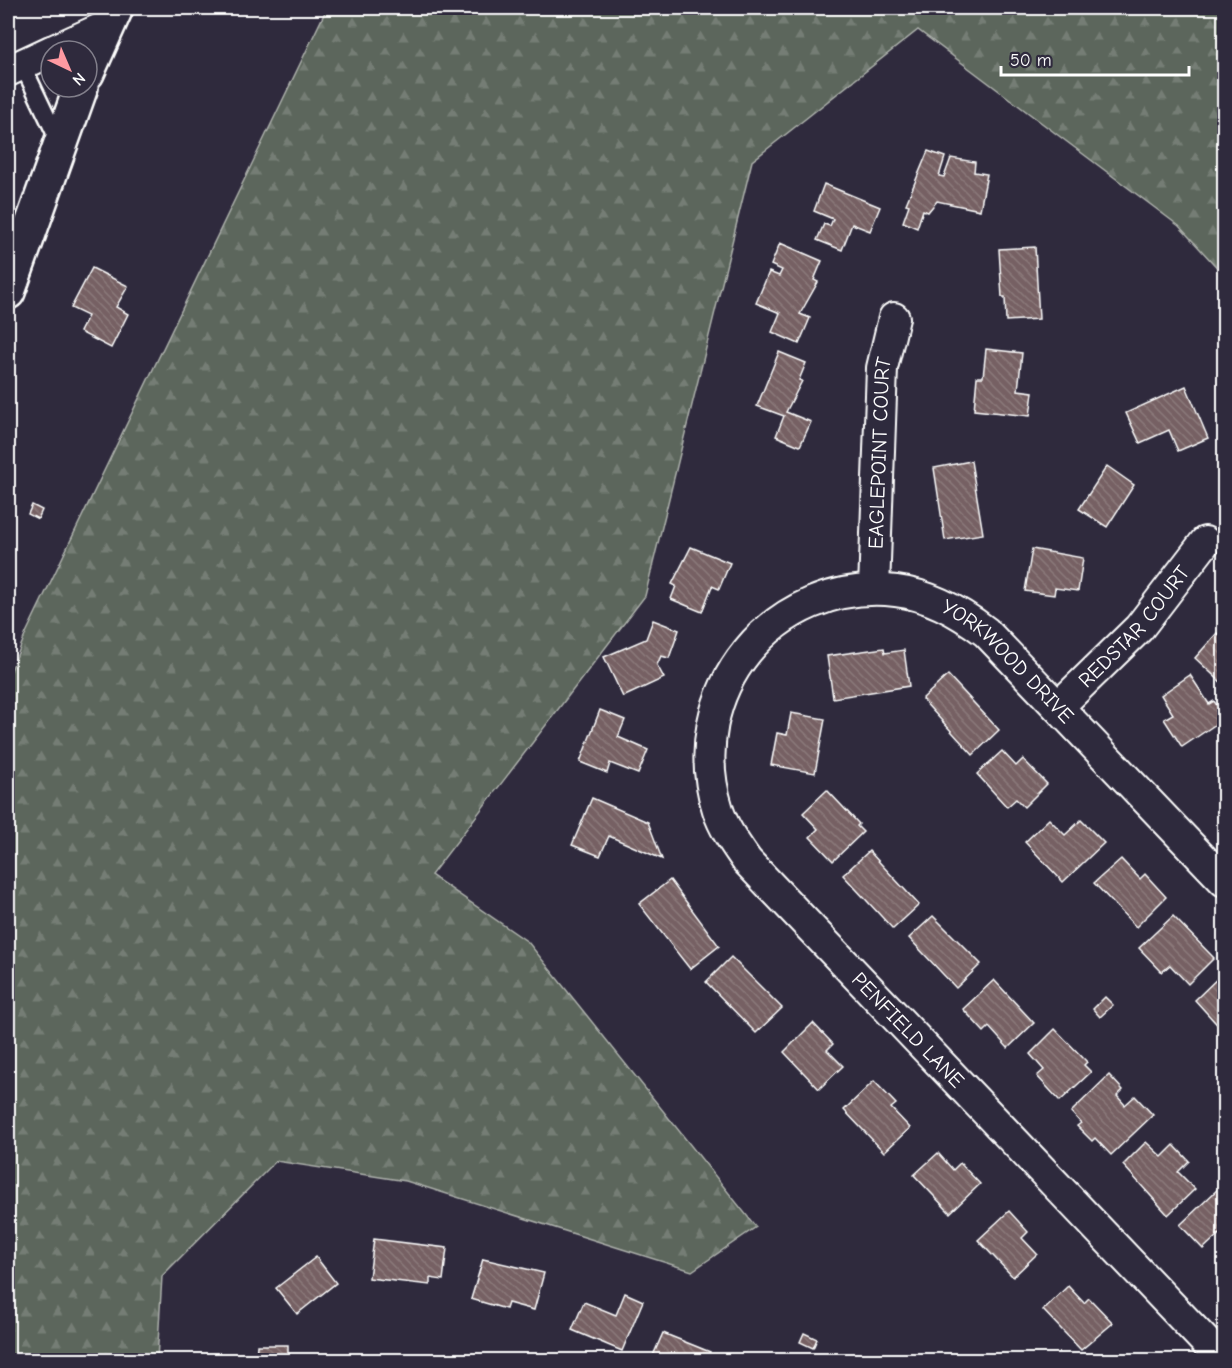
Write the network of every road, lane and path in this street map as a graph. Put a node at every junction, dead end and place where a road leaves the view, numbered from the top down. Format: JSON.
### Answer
{"nodes":[{"id":1,"x":112,"y":17,"type":"edge"},
{"id":2,"x":73,"y":39,"type":"edge"},
{"id":3,"x":99,"y":46,"type":"edge"},
{"id":4,"x":39,"y":57,"type":"edge"},
{"id":5,"x":15,"y":68,"type":"edge"},
{"id":6,"x":77,"y":99,"type":"edge"},
{"id":7,"x":60,"y":146,"type":"junction"},
{"id":8,"x":8,"y":292,"type":"edge"},
{"id":9,"x":894,"y":318,"type":"dead end"},
{"id":10,"x":1205,"y":542,"type":"dead end"},
{"id":11,"x":874,"y":589,"type":"junction"},
{"id":12,"x":744,"y":654,"type":"joint"},
{"id":13,"x":1058,"y":707,"type":"junction"},
{"id":14,"x":1224,"y":881,"type":"edge"},
{"id":15,"x":1223,"y":1360,"type":"edge"}],
"edges":[{"from":1,"to":2,"type":"street"},
{"from":1,"to":3,"type":"street"},
{"from":4,"to":5,"type":"street"},
{"from":5,"to":7,"type":"lane"},
{"from":6,"to":7,"type":"street"},
{"from":7,"to":8,"type":"street"},
{"from":9,"to":11,"type":"street","name":"EAGLEPOINT COURT"},
{"from":10,"to":13,"type":"street","name":"REDSTAR COURT"},
{"from":11,"to":12,"type":"street","name":"YORKWOOD DRIVE"},
{"from":11,"to":13,"type":"street","name":"YORKWOOD DRIVE"},
{"from":12,"to":15,"type":"street","name":"PENFIELD LANE"},
{"from":13,"to":14,"type":"street","name":"YORKWOOD DRIVE"}]}
